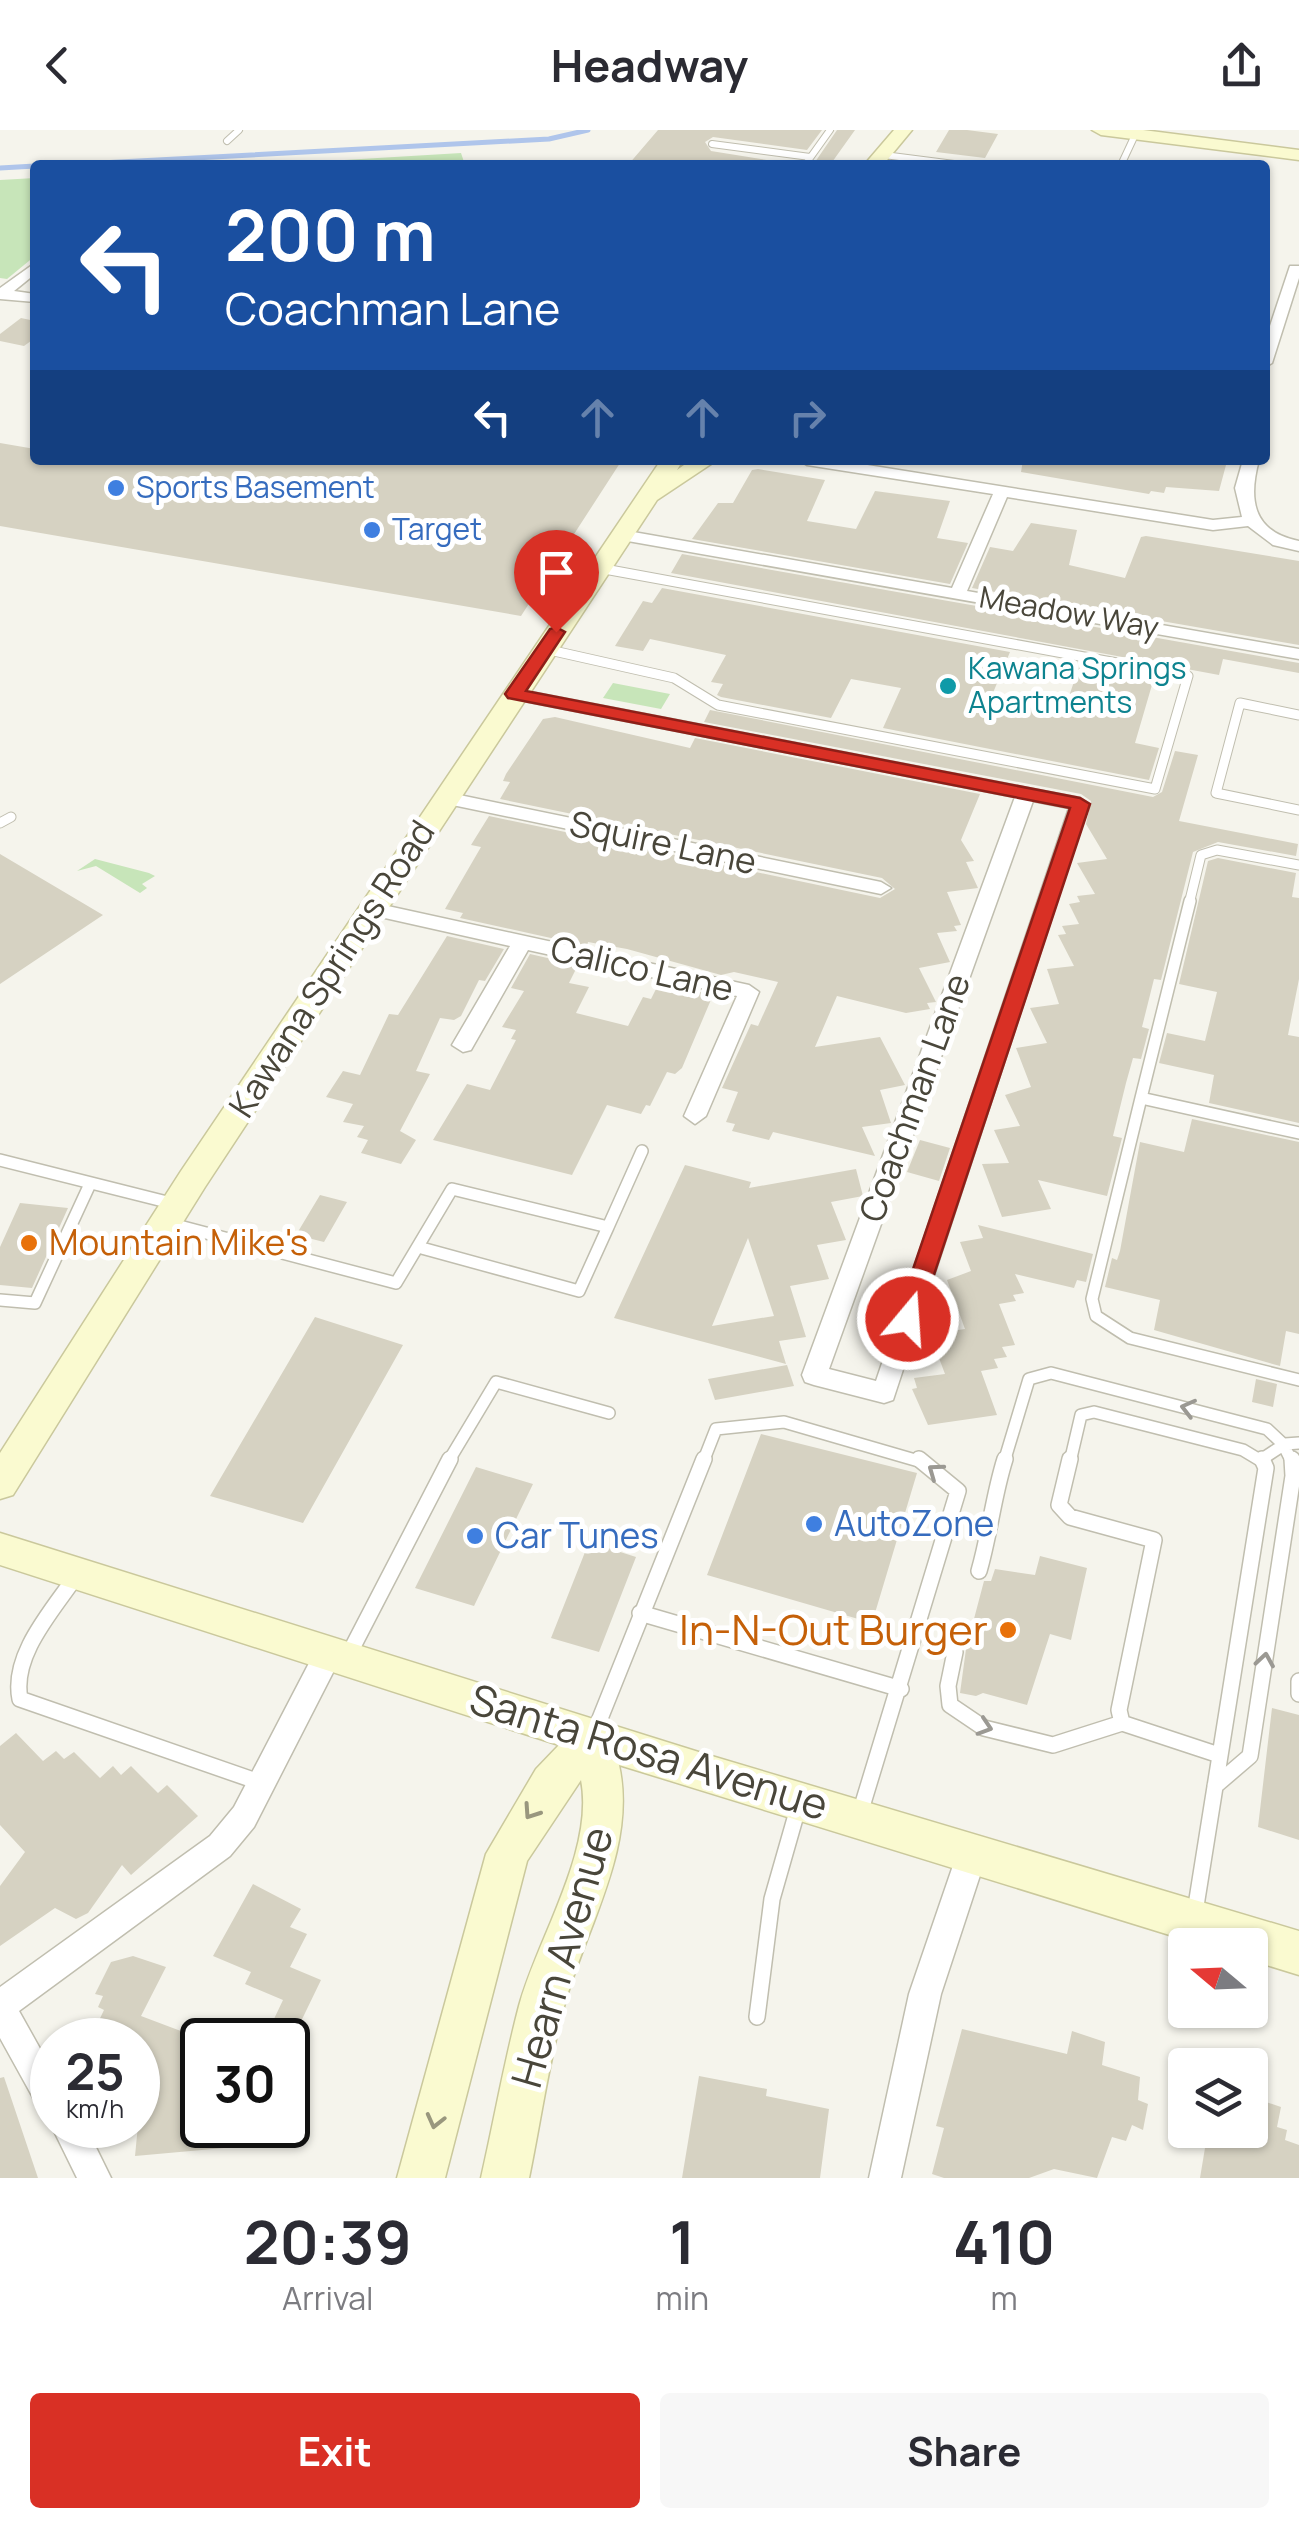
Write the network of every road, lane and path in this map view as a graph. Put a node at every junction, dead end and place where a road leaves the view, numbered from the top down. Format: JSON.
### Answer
{"nodes":[{"id":1,"x":239,"y":130,"type":"edge"},
{"id":2,"x":830,"y":130,"type":"edge"},
{"id":3,"x":902,"y":130,"type":"edge"},
{"id":4,"x":1101,"y":130,"type":"edge"},
{"id":5,"x":1136,"y":134,"type":"junction"},
{"id":6,"x":1180,"y":135,"type":"edge"},
{"id":7,"x":227,"y":141,"type":"dead end"},
{"id":8,"x":712,"y":144,"type":"dead end"},
{"id":9,"x":1299,"y":155,"type":"edge"},
{"id":10,"x":810,"y":157,"type":"junction"},
{"id":11,"x":808,"y":160,"type":"edge"},
{"id":12,"x":879,"y":160,"type":"edge"},
{"id":13,"x":1123,"y":160,"type":"edge"},
{"id":14,"x":1295,"y":269,"type":"dead end"},
{"id":15,"x":30,"y":271,"type":"edge"},
{"id":16,"x":2,"y":294,"type":"edge"},
{"id":17,"x":30,"y":297,"type":"edge"},
{"id":18,"x":1270,"y":307,"type":"edge"},
{"id":19,"x":1283,"y":308,"type":"junction"},
{"id":20,"x":1270,"y":348,"type":"edge"},
{"id":21,"x":669,"y":465,"type":"edge"},
{"id":22,"x":699,"y":465,"type":"edge"},
{"id":23,"x":874,"y":465,"type":"edge"},
{"id":24,"x":1250,"y":465,"type":"edge"},
{"id":25,"x":901,"y":467,"type":"edge"},
{"id":26,"x":1002,"y":490,"type":"junction"},
{"id":27,"x":642,"y":504,"type":"junction"},
{"id":28,"x":1250,"y":521,"type":"junction"},
{"id":29,"x":622,"y":535,"type":"junction"},
{"id":30,"x":1299,"y":546,"type":"edge"},
{"id":31,"x":599,"y":568,"type":"junction"},
{"id":32,"x":958,"y":594,"type":"junction"},
{"id":33,"x":545,"y":649,"type":"junction"},
{"id":34,"x":1299,"y":654,"type":"edge"},
{"id":35,"x":514,"y":694,"type":"junction"},
{"id":36,"x":1299,"y":716,"type":"edge"},
{"id":37,"x":1026,"y":794,"type":"junction"},
{"id":38,"x":445,"y":798,"type":"junction"},
{"id":39,"x":1299,"y":810,"type":"edge"},
{"id":40,"x":11,"y":816,"type":"dead end"},
{"id":41,"x":0,"y":823,"type":"edge"},
{"id":42,"x":1299,"y":865,"type":"edge"},
{"id":43,"x":881,"y":888,"type":"dead end"},
{"id":44,"x":374,"y":909,"type":"junction"},
{"id":45,"x":522,"y":942,"type":"junction"},
{"id":46,"x":463,"y":1045,"type":"dead end"},
{"id":47,"x":1141,"y":1098,"type":"junction"},
{"id":48,"x":695,"y":1116,"type":"dead end"},
{"id":49,"x":1299,"y":1133,"type":"edge"},
{"id":50,"x":642,"y":1151,"type":"dead end"},
{"id":51,"x":0,"y":1160,"type":"edge"},
{"id":52,"x":90,"y":1184,"type":"junction"},
{"id":53,"x":173,"y":1214,"type":"junction"},
{"id":54,"x":608,"y":1227,"type":"junction"},
{"id":55,"x":418,"y":1247,"type":"junction"},
{"id":56,"x":0,"y":1300,"type":"edge"},
{"id":57,"x":1299,"y":1380,"type":"edge"},
{"id":58,"x":608,"y":1413,"type":"dead end"},
{"id":59,"x":1292,"y":1443,"type":"edge"},
{"id":60,"x":1262,"y":1459,"type":"junction"},
{"id":61,"x":0,"y":1484,"type":"edge"},
{"id":62,"x":0,"y":1549,"type":"edge"},
{"id":63,"x":979,"y":1571,"type":"dead end"},
{"id":64,"x":78,"y":1573,"type":"junction"},
{"id":65,"x":640,"y":1613,"type":"junction"},
{"id":66,"x":955,"y":1652,"type":"dead end"},
{"id":67,"x":339,"y":1653,"type":"junction"},
{"id":68,"x":1299,"y":1681,"type":"edge"},
{"id":69,"x":900,"y":1689,"type":"junction"},
{"id":70,"x":1299,"y":1694,"type":"edge"},
{"id":71,"x":1122,"y":1723,"type":"junction"},
{"id":72,"x":592,"y":1737,"type":"junction"},
{"id":73,"x":1220,"y":1755,"type":"junction"},
{"id":74,"x":262,"y":1783,"type":"junction"},
{"id":75,"x":1214,"y":1786,"type":"junction"},
{"id":76,"x":800,"y":1800,"type":"junction"},
{"id":77,"x":859,"y":1817,"type":"junction"},
{"id":78,"x":972,"y":1851,"type":"junction"},
{"id":79,"x":1193,"y":1921,"type":"junction"},
{"id":80,"x":1299,"y":1954,"type":"edge"},
{"id":81,"x":0,"y":2007,"type":"edge"},
{"id":82,"x":757,"y":2018,"type":"dead end"},
{"id":83,"x":30,"y":2061,"type":"edge"},
{"id":84,"x":79,"y":2148,"type":"edge"},
{"id":85,"x":95,"y":2178,"type":"edge"},
{"id":86,"x":421,"y":2178,"type":"edge"},
{"id":87,"x":506,"y":2178,"type":"edge"},
{"id":88,"x":885,"y":2178,"type":"edge"}],
"edges":[{"from":1,"to":7,"type":"lane"},
{"from":2,"to":10,"type":"lane"},
{"from":3,"to":12,"type":"street"},
{"from":4,"to":5,"type":"street"},
{"from":5,"to":6,"type":"street"},
{"from":5,"to":13,"type":"lane"},
{"from":6,"to":9,"type":"street"},
{"from":8,"to":10,"type":"lane"},
{"from":10,"to":11,"type":"lane"},
{"from":14,"to":19,"type":"street"},
{"from":15,"to":16,"type":"street"},
{"from":16,"to":17,"type":"street"},
{"from":18,"to":19,"type":"street"},
{"from":19,"to":20,"type":"street"},
{"from":21,"to":27,"type":"street","name":"Kawana Springs Road"},
{"from":22,"to":27,"type":"street"},
{"from":23,"to":25,"type":"street"},
{"from":24,"to":28,"type":"street"},
{"from":25,"to":26,"type":"street"},
{"from":26,"to":28,"type":"street"},
{"from":26,"to":32,"type":"street","name":"Meadow Way"},
{"from":27,"to":29,"type":"street","name":"Kawana Springs Road"},
{"from":28,"to":30,"type":"street"},
{"from":29,"to":31,"type":"street","name":"Kawana Springs Road"},
{"from":29,"to":32,"type":"street","name":"Meadow Way"},
{"from":31,"to":33,"type":"street","name":"Kawana Springs Road"},
{"from":31,"to":33,"type":"lane"},
{"from":32,"to":34,"type":"street","name":"Meadow Way"},
{"from":33,"to":35,"type":"street","name":"Kawana Springs Road"},
{"from":35,"to":37,"type":"street","name":"Coachman Lane"},
{"from":35,"to":38,"type":"street","name":"Kawana Springs Road"},
{"from":36,"to":39,"type":"lane"},
{"from":37,"to":37,"type":"street","name":"Coachman Lane"},
{"from":38,"to":43,"type":"street","name":"Squire Lane"},
{"from":38,"to":44,"type":"street","name":"Kawana Springs Road"},
{"from":40,"to":41,"type":"lane"},
{"from":42,"to":47,"type":"lane"},
{"from":44,"to":45,"type":"street","name":"Calico Lane"},
{"from":44,"to":53,"type":"street","name":"Kawana Springs Road"},
{"from":45,"to":46,"type":"street","name":"Calico Lane"},
{"from":45,"to":48,"type":"street","name":"Calico Lane"},
{"from":47,"to":49,"type":"lane"},
{"from":47,"to":57,"type":"lane"},
{"from":50,"to":54,"type":"lane"},
{"from":51,"to":52,"type":"lane"},
{"from":52,"to":53,"type":"lane"},
{"from":52,"to":56,"type":"lane"},
{"from":53,"to":55,"type":"lane"},
{"from":53,"to":61,"type":"street","name":"Kawana Springs Road"},
{"from":54,"to":55,"type":"lane"},
{"from":54,"to":55,"type":"lane"},
{"from":58,"to":67,"type":"lane"},
{"from":59,"to":60,"type":"lane"},
{"from":59,"to":63,"type":"lane","one_way":true},
{"from":75,"to":59,"type":"lane","one_way":true},
{"from":60,"to":71,"type":"lane"},
{"from":60,"to":73,"type":"lane"},
{"from":62,"to":64,"type":"street","name":"Santa Rosa Avenue"},
{"from":64,"to":67,"type":"street","name":"Santa Rosa Avenue"},
{"from":64,"to":74,"type":"lane"},
{"from":65,"to":69,"type":"lane"},
{"from":69,"to":65,"type":"lane","one_way":true},
{"from":65,"to":72,"type":"lane"},
{"from":66,"to":71,"type":"lane","one_way":true},
{"from":67,"to":72,"type":"street","name":"Santa Rosa Avenue"},
{"from":67,"to":74,"type":"street"},
{"from":68,"to":70,"type":"lane"},
{"from":69,"to":77,"type":"lane"},
{"from":71,"to":73,"type":"lane"},
{"from":72,"to":76,"type":"street","name":"Santa Rosa Avenue"},
{"from":72,"to":86,"type":"street","name":"Hearn Avenue","one_way":true},
{"from":72,"to":87,"type":"street","name":"Hearn Avenue"},
{"from":73,"to":75,"type":"lane"},
{"from":74,"to":81,"type":"street"},
{"from":75,"to":79,"type":"lane"},
{"from":76,"to":77,"type":"street","name":"Santa Rosa Avenue"},
{"from":76,"to":82,"type":"lane"},
{"from":77,"to":78,"type":"street","name":"Santa Rosa Avenue"},
{"from":78,"to":79,"type":"street","name":"Santa Rosa Avenue"},
{"from":78,"to":88,"type":"street"},
{"from":79,"to":80,"type":"street","name":"Santa Rosa Avenue"},
{"from":81,"to":83,"type":"street"},
{"from":84,"to":85,"type":"street"}]}
